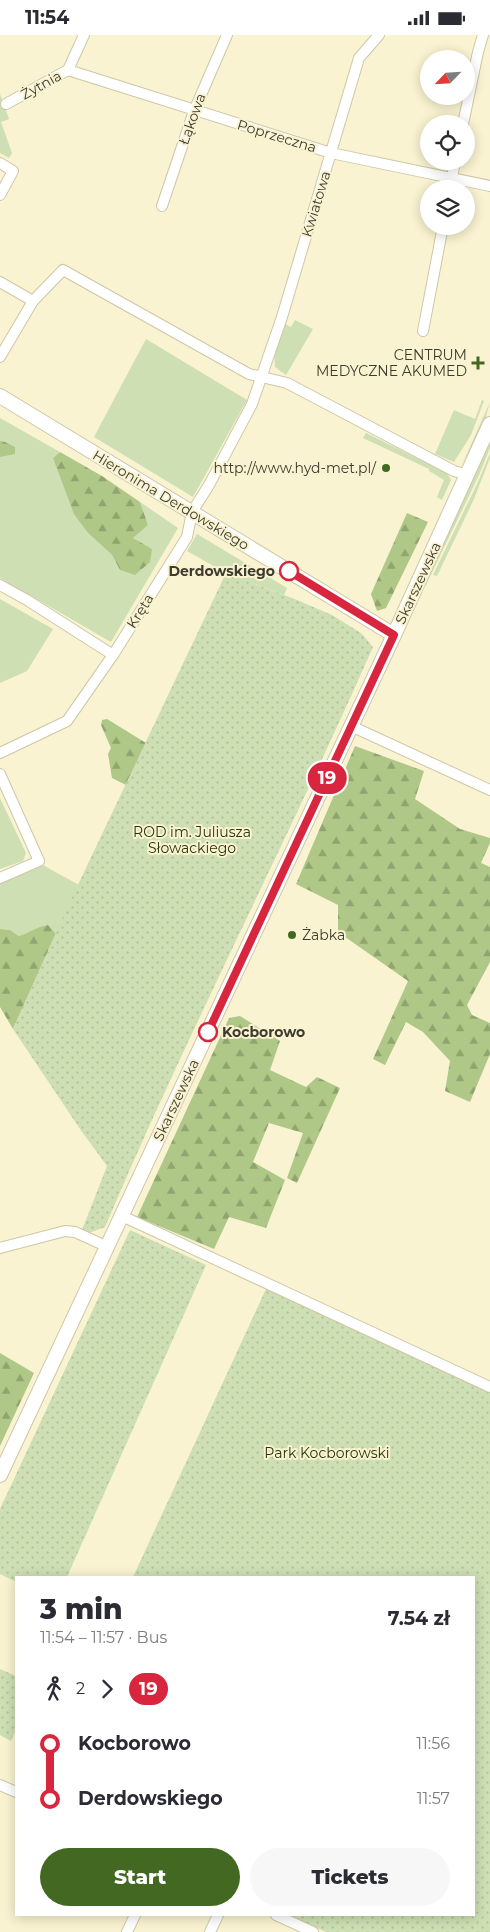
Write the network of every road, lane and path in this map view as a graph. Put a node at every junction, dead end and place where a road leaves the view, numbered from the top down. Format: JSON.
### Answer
{"nodes":[{"id":1,"x":84,"y":35,"type":"edge"},
{"id":2,"x":227,"y":35,"type":"edge"},
{"id":3,"x":379,"y":35,"type":"edge"},
{"id":4,"x":483,"y":35,"type":"edge"},
{"id":5,"x":68,"y":70,"type":"junction"},
{"id":6,"x":6,"y":104,"type":"dead end"},
{"id":7,"x":194,"y":111,"type":"junction"},
{"id":8,"x":465,"y":115,"type":"edge"},
{"id":9,"x":331,"y":153,"type":"junction"},
{"id":10,"x":0,"y":163,"type":"edge"},
{"id":11,"x":439,"y":180,"type":"edge"},
{"id":12,"x":475,"y":185,"type":"edge"},
{"id":13,"x":490,"y":186,"type":"edge"},
{"id":14,"x":0,"y":195,"type":"edge"},
{"id":15,"x":162,"y":206,"type":"dead end"},
{"id":16,"x":441,"y":235,"type":"edge"},
{"id":17,"x":0,"y":282,"type":"edge"},
{"id":18,"x":33,"y":301,"type":"junction"},
{"id":19,"x":423,"y":331,"type":"dead end"},
{"id":20,"x":0,"y":357,"type":"edge"},
{"id":21,"x":261,"y":377,"type":"junction"},
{"id":22,"x":0,"y":396,"type":"edge"},
{"id":23,"x":490,"y":424,"type":"edge"},
{"id":24,"x":468,"y":475,"type":"junction"},
{"id":25,"x":192,"y":512,"type":"junction"},
{"id":26,"x":0,"y":585,"type":"edge"},
{"id":27,"x":394,"y":635,"type":"junction"},
{"id":28,"x":112,"y":655,"type":"junction"},
{"id":29,"x":351,"y":726,"type":"junction"},
{"id":30,"x":0,"y":753,"type":"edge"},
{"id":31,"x":0,"y":774,"type":"edge"},
{"id":32,"x":490,"y":789,"type":"edge"},
{"id":33,"x":0,"y":878,"type":"edge"},
{"id":34,"x":122,"y":1216,"type":"junction"},
{"id":35,"x":108,"y":1247,"type":"junction"},
{"id":36,"x":0,"y":1248,"type":"edge"},
{"id":37,"x":490,"y":1387,"type":"edge"},
{"id":38,"x":0,"y":1475,"type":"edge"},
{"id":39,"x":0,"y":1785,"type":"edge"},
{"id":40,"x":15,"y":1792,"type":"edge"},
{"id":41,"x":135,"y":1916,"type":"edge"},
{"id":42,"x":218,"y":1916,"type":"edge"},
{"id":43,"x":278,"y":1916,"type":"edge"},
{"id":44,"x":127,"y":1932,"type":"edge"},
{"id":45,"x":210,"y":1932,"type":"edge"},
{"id":46,"x":313,"y":1932,"type":"edge"}],
"edges":[{"from":1,"to":5,"type":"street","name":"Żytnia"},
{"from":2,"to":7,"type":"street","name":"Łąkowa"},
{"from":3,"to":9,"type":"street","name":"Kwiatowa"},
{"from":4,"to":8,"type":"street"},
{"from":5,"to":6,"type":"street","name":"Żytnia"},
{"from":5,"to":7,"type":"street","name":"Poprzeczna"},
{"from":7,"to":9,"type":"street","name":"Poprzeczna"},
{"from":7,"to":15,"type":"street","name":"Łąkowa"},
{"from":9,"to":11,"type":"street","name":"Poprzeczna"},
{"from":9,"to":21,"type":"street","name":"Kwiatowa"},
{"from":10,"to":14,"type":"street"},
{"from":12,"to":13,"type":"street","name":"Poprzeczna"},
{"from":16,"to":19,"type":"street"},
{"from":17,"to":18,"type":"street"},
{"from":18,"to":20,"type":"street"},
{"from":18,"to":21,"type":"street"},
{"from":21,"to":24,"type":"street"},
{"from":21,"to":25,"type":"street","name":"Kwiatowa"},
{"from":22,"to":25,"type":"main road","name":"Hieronima Derdowskiego"},
{"from":23,"to":24,"type":"main road","name":"Skarszewska"},
{"from":24,"to":27,"type":"main road","name":"Skarszewska"},
{"from":25,"to":27,"type":"main road","name":"Hieronima Derdowskiego"},
{"from":25,"to":28,"type":"street","name":"Kręta"},
{"from":26,"to":28,"type":"street"},
{"from":27,"to":29,"type":"main road","name":"Skarszewska"},
{"from":28,"to":30,"type":"street","name":"Kręta"},
{"from":29,"to":32,"type":"street"},
{"from":29,"to":34,"type":"main road","name":"Skarszewska"},
{"from":31,"to":33,"type":"street"},
{"from":34,"to":35,"type":"main road","name":"Skarszewska"},
{"from":34,"to":37,"type":"street"},
{"from":35,"to":36,"type":"street"},
{"from":35,"to":38,"type":"main road","name":"Skarszewska"},
{"from":39,"to":40,"type":"street"},
{"from":41,"to":44,"type":"street"},
{"from":42,"to":45,"type":"street"},
{"from":43,"to":46,"type":"street"}]}
